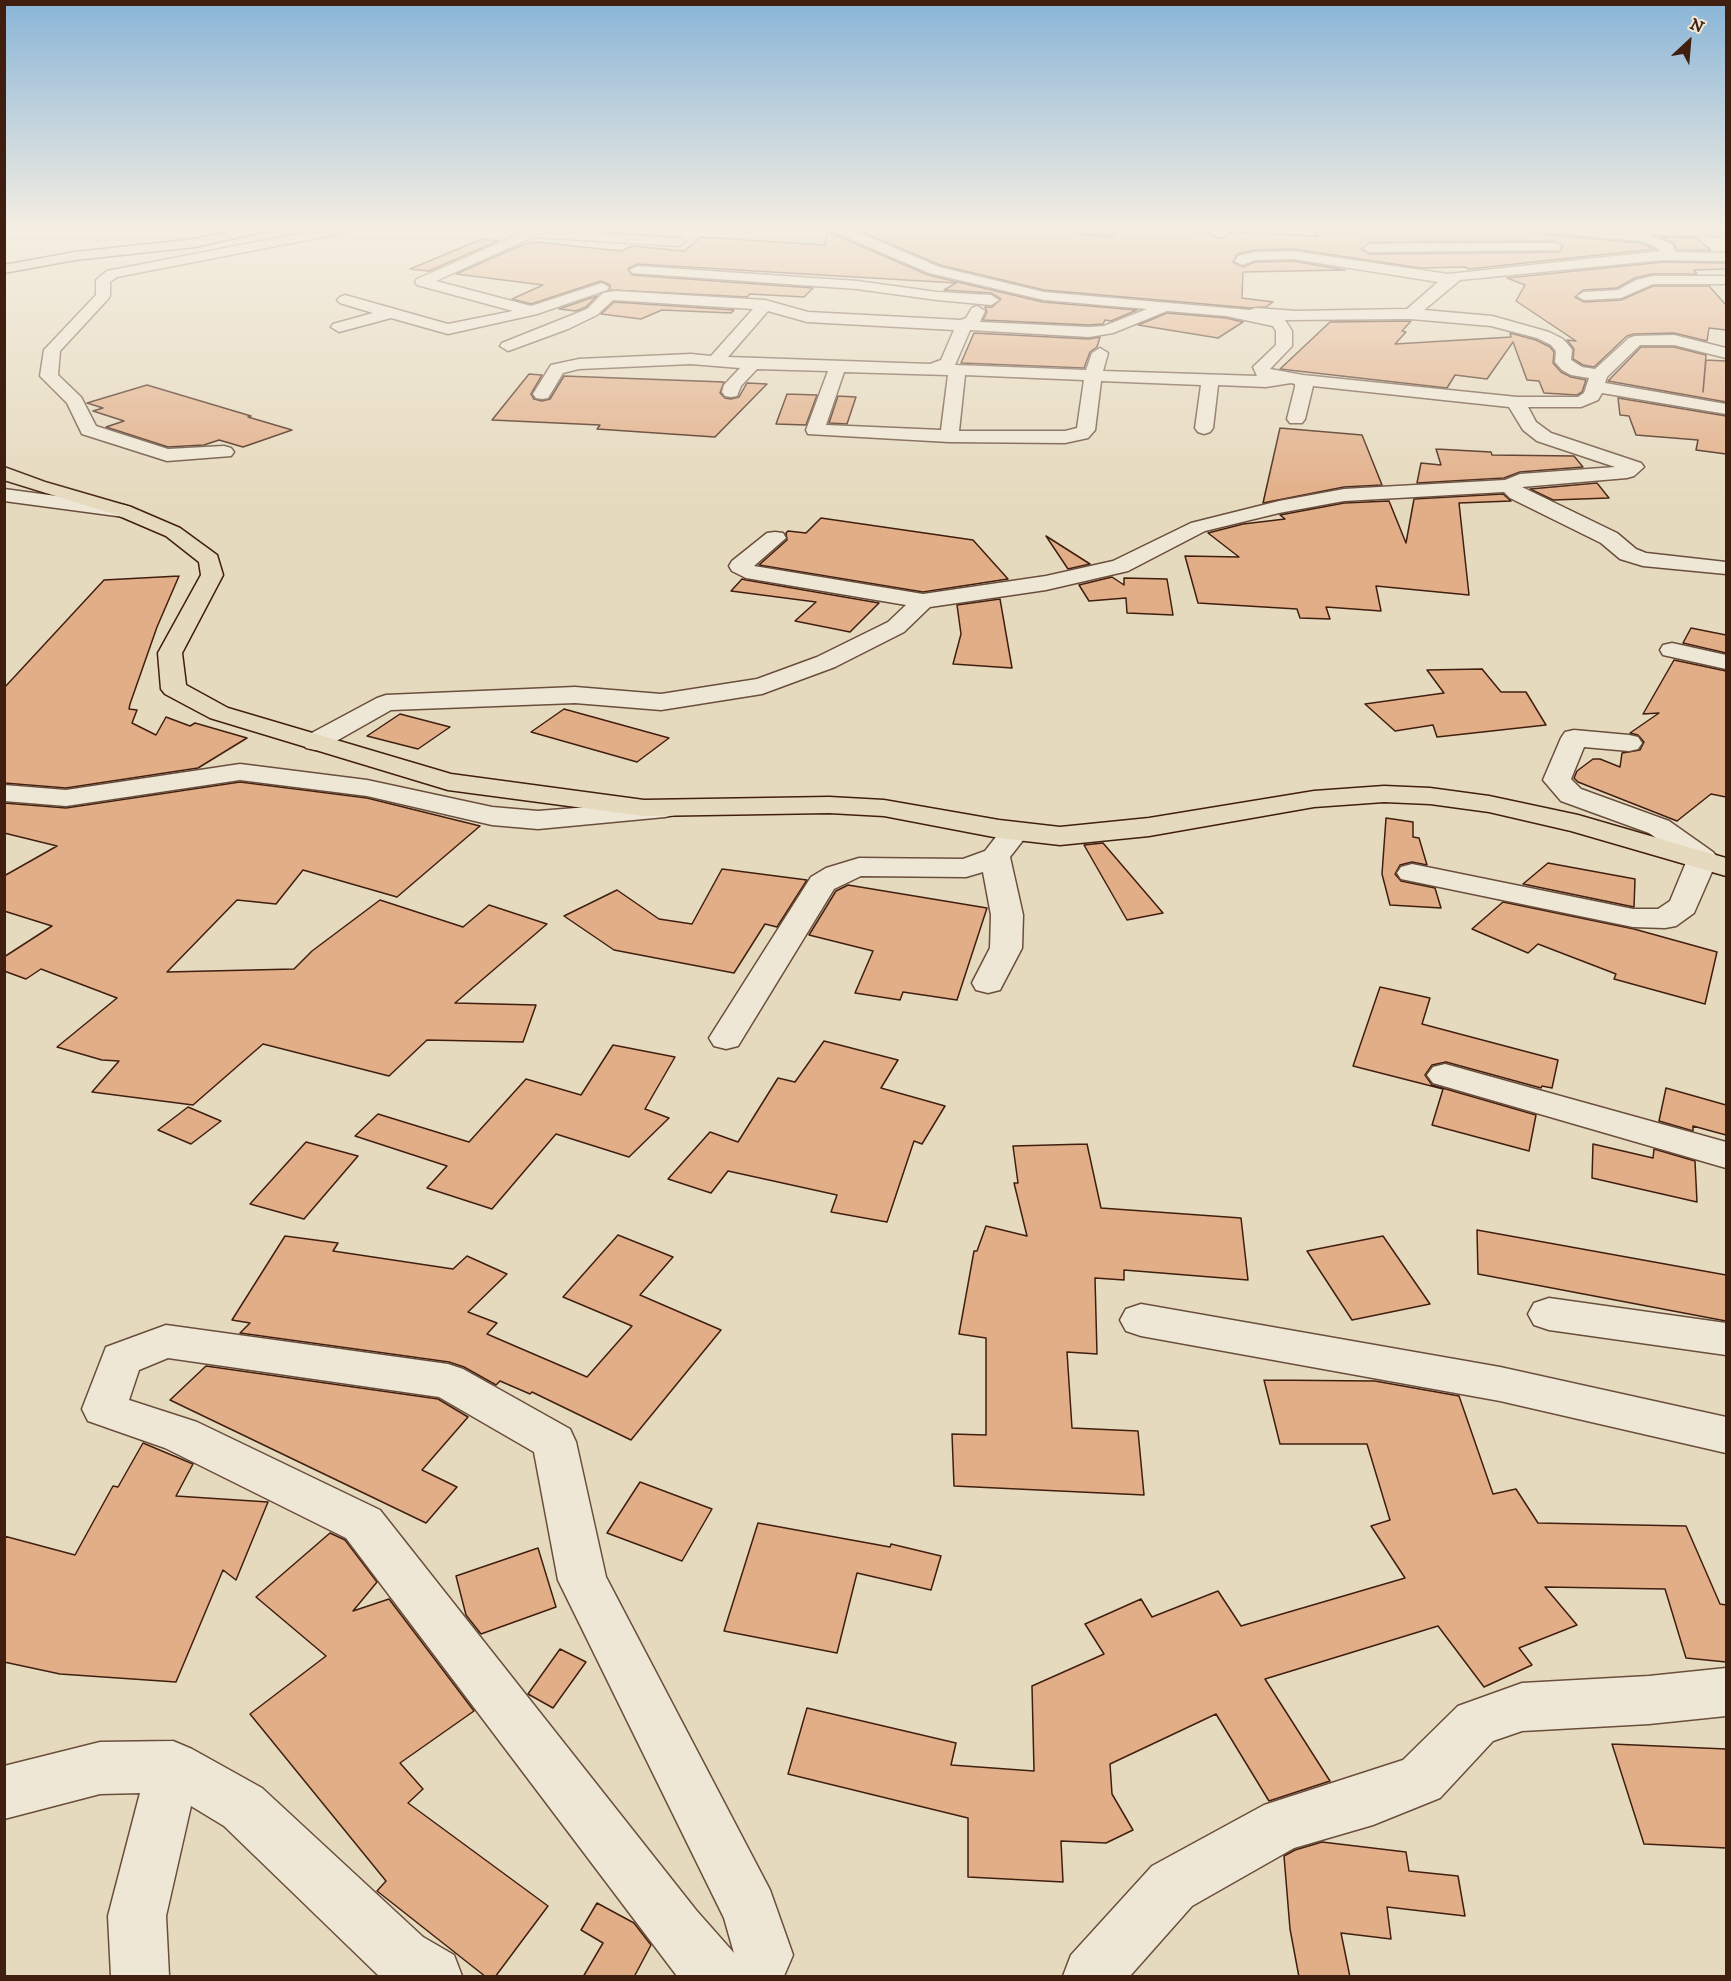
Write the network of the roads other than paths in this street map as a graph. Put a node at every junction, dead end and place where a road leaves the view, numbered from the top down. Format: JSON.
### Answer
{"nodes":[{"id":1,"x":82,"y":320,"type":"edge"},
{"id":2,"x":363,"y":320,"type":"edge"},
{"id":3,"x":417,"y":320,"type":"edge"},
{"id":4,"x":488,"y":320,"type":"edge"},
{"id":5,"x":574,"y":320,"type":"edge"},
{"id":6,"x":751,"y":320,"type":"edge"},
{"id":7,"x":800,"y":320,"type":"edge"},
{"id":8,"x":875,"y":320,"type":"edge"},
{"id":9,"x":973,"y":320,"type":"edge"},
{"id":10,"x":1132,"y":320,"type":"edge"},
{"id":11,"x":1270,"y":320,"type":"edge"},
{"id":12,"x":1488,"y":320,"type":"edge"},
{"id":13,"x":964,"y":325,"type":"junction"},
{"id":14,"x":339,"y":327,"type":"dead end"},
{"id":15,"x":792,"y":329,"type":"dead end"},
{"id":16,"x":1107,"y":330,"type":"junction"},
{"id":17,"x":508,"y":346,"type":"dead end"},
{"id":18,"x":778,"y":347,"type":"dead end"},
{"id":19,"x":1726,"y":354,"type":"edge"},
{"id":20,"x":715,"y":361,"type":"junction"},
{"id":21,"x":758,"y":364,"type":"junction"},
{"id":22,"x":838,"y":366,"type":"junction"},
{"id":23,"x":930,"y":369,"type":"junction"},
{"id":24,"x":957,"y":370,"type":"junction"},
{"id":25,"x":1094,"y":374,"type":"junction"},
{"id":26,"x":1210,"y":379,"type":"junction"},
{"id":27,"x":1298,"y":379,"type":"junction"},
{"id":28,"x":1598,"y":381,"type":"junction"},
{"id":29,"x":731,"y":392,"type":"dead end"},
{"id":30,"x":542,"y":394,"type":"dead end"},
{"id":31,"x":1517,"y":402,"type":"junction"},
{"id":32,"x":1726,"y":409,"type":"edge"},
{"id":33,"x":1296,"y":419,"type":"dead end"},
{"id":34,"x":1204,"y":428,"type":"dead end"},
{"id":35,"x":949,"y":436,"type":"junction"},
{"id":36,"x":224,"y":452,"type":"dead end"},
{"id":37,"x":4,"y":473,"type":"edge"},
{"id":38,"x":1509,"y":486,"type":"junction"},
{"id":39,"x":4,"y":495,"type":"edge"},
{"id":40,"x":124,"y":511,"type":"junction"},
{"id":41,"x":775,"y":538,"type":"dead end"},
{"id":42,"x":1726,"y":568,"type":"edge"},
{"id":43,"x":923,"y":601,"type":"junction"},
{"id":44,"x":1672,"y":650,"type":"dead end"},
{"id":45,"x":1726,"y":662,"type":"edge"},
{"id":46,"x":315,"y":742,"type":"junction"},
{"id":47,"x":1629,"y":742,"type":"dead end"},
{"id":48,"x":4,"y":793,"type":"edge"},
{"id":49,"x":680,"y":808,"type":"junction"},
{"id":50,"x":1016,"y":831,"type":"junction"},
{"id":51,"x":995,"y":856,"type":"junction"},
{"id":52,"x":1715,"y":862,"type":"edge"},
{"id":53,"x":1412,"y":873,"type":"dead end"},
{"id":54,"x":988,"y":983,"type":"dead end"},
{"id":55,"x":726,"y":1038,"type":"dead end"},
{"id":56,"x":1445,"y":1075,"type":"dead end"},
{"id":57,"x":1726,"y":1155,"type":"edge"},
{"id":58,"x":1549,"y":1314,"type":"dead end"},
{"id":59,"x":1141,"y":1320,"type":"dead end"},
{"id":60,"x":1726,"y":1339,"type":"edge"},
{"id":61,"x":1726,"y":1435,"type":"edge"},
{"id":62,"x":1726,"y":1692,"type":"edge"},
{"id":63,"x":173,"y":1767,"type":"junction"},
{"id":64,"x":4,"y":1793,"type":"edge"},
{"id":65,"x":140,"y":1977,"type":"edge"},
{"id":66,"x":433,"y":1977,"type":"edge"},
{"id":67,"x":715,"y":1977,"type":"edge"},
{"id":68,"x":754,"y":1977,"type":"edge"},
{"id":69,"x":1092,"y":1977,"type":"edge"}],
"edges":[{"from":1,"to":36,"type":"street"},
{"from":2,"to":14,"type":"street"},
{"from":3,"to":4,"type":"street"},
{"from":5,"to":17,"type":"street"},
{"from":6,"to":20,"type":"street"},
{"from":7,"to":15,"type":"street"},
{"from":8,"to":13,"type":"street"},
{"from":9,"to":13,"type":"street"},
{"from":10,"to":16,"type":"street"},
{"from":11,"to":27,"type":"street"},
{"from":12,"to":28,"type":"street"},
{"from":13,"to":16,"type":"street"},
{"from":13,"to":23,"type":"street"},
{"from":16,"to":25,"type":"street"},
{"from":18,"to":21,"type":"street"},
{"from":19,"to":28,"type":"street"},
{"from":20,"to":21,"type":"street"},
{"from":20,"to":30,"type":"street"},
{"from":21,"to":22,"type":"street"},
{"from":21,"to":29,"type":"street"},
{"from":22,"to":23,"type":"street"},
{"from":22,"to":35,"type":"street"},
{"from":23,"to":24,"type":"street"},
{"from":24,"to":25,"type":"street"},
{"from":24,"to":35,"type":"street"},
{"from":25,"to":26,"type":"street"},
{"from":25,"to":35,"type":"street"},
{"from":26,"to":27,"type":"street"},
{"from":26,"to":34,"type":"street"},
{"from":27,"to":31,"type":"street"},
{"from":27,"to":33,"type":"street"},
{"from":28,"to":31,"type":"street"},
{"from":28,"to":32,"type":"street"},
{"from":31,"to":38,"type":"street"},
{"from":37,"to":40,"type":"main road"},
{"from":38,"to":42,"type":"street"},
{"from":38,"to":43,"type":"street"},
{"from":39,"to":40,"type":"street"},
{"from":40,"to":46,"type":"main road"},
{"from":41,"to":43,"type":"street"},
{"from":43,"to":46,"type":"street"},
{"from":44,"to":45,"type":"street"},
{"from":46,"to":49,"type":"main road"},
{"from":47,"to":52,"type":"street"},
{"from":48,"to":49,"type":"street"},
{"from":49,"to":50,"type":"main road"},
{"from":50,"to":51,"type":"street"},
{"from":50,"to":52,"type":"main road"},
{"from":51,"to":54,"type":"street"},
{"from":51,"to":55,"type":"street"},
{"from":52,"to":53,"type":"street"},
{"from":56,"to":57,"type":"street"},
{"from":58,"to":60,"type":"street"},
{"from":59,"to":61,"type":"street"},
{"from":62,"to":69,"type":"street"},
{"from":63,"to":64,"type":"street"},
{"from":63,"to":65,"type":"street"},
{"from":63,"to":66,"type":"street"},
{"from":67,"to":68,"type":"street"}]}
